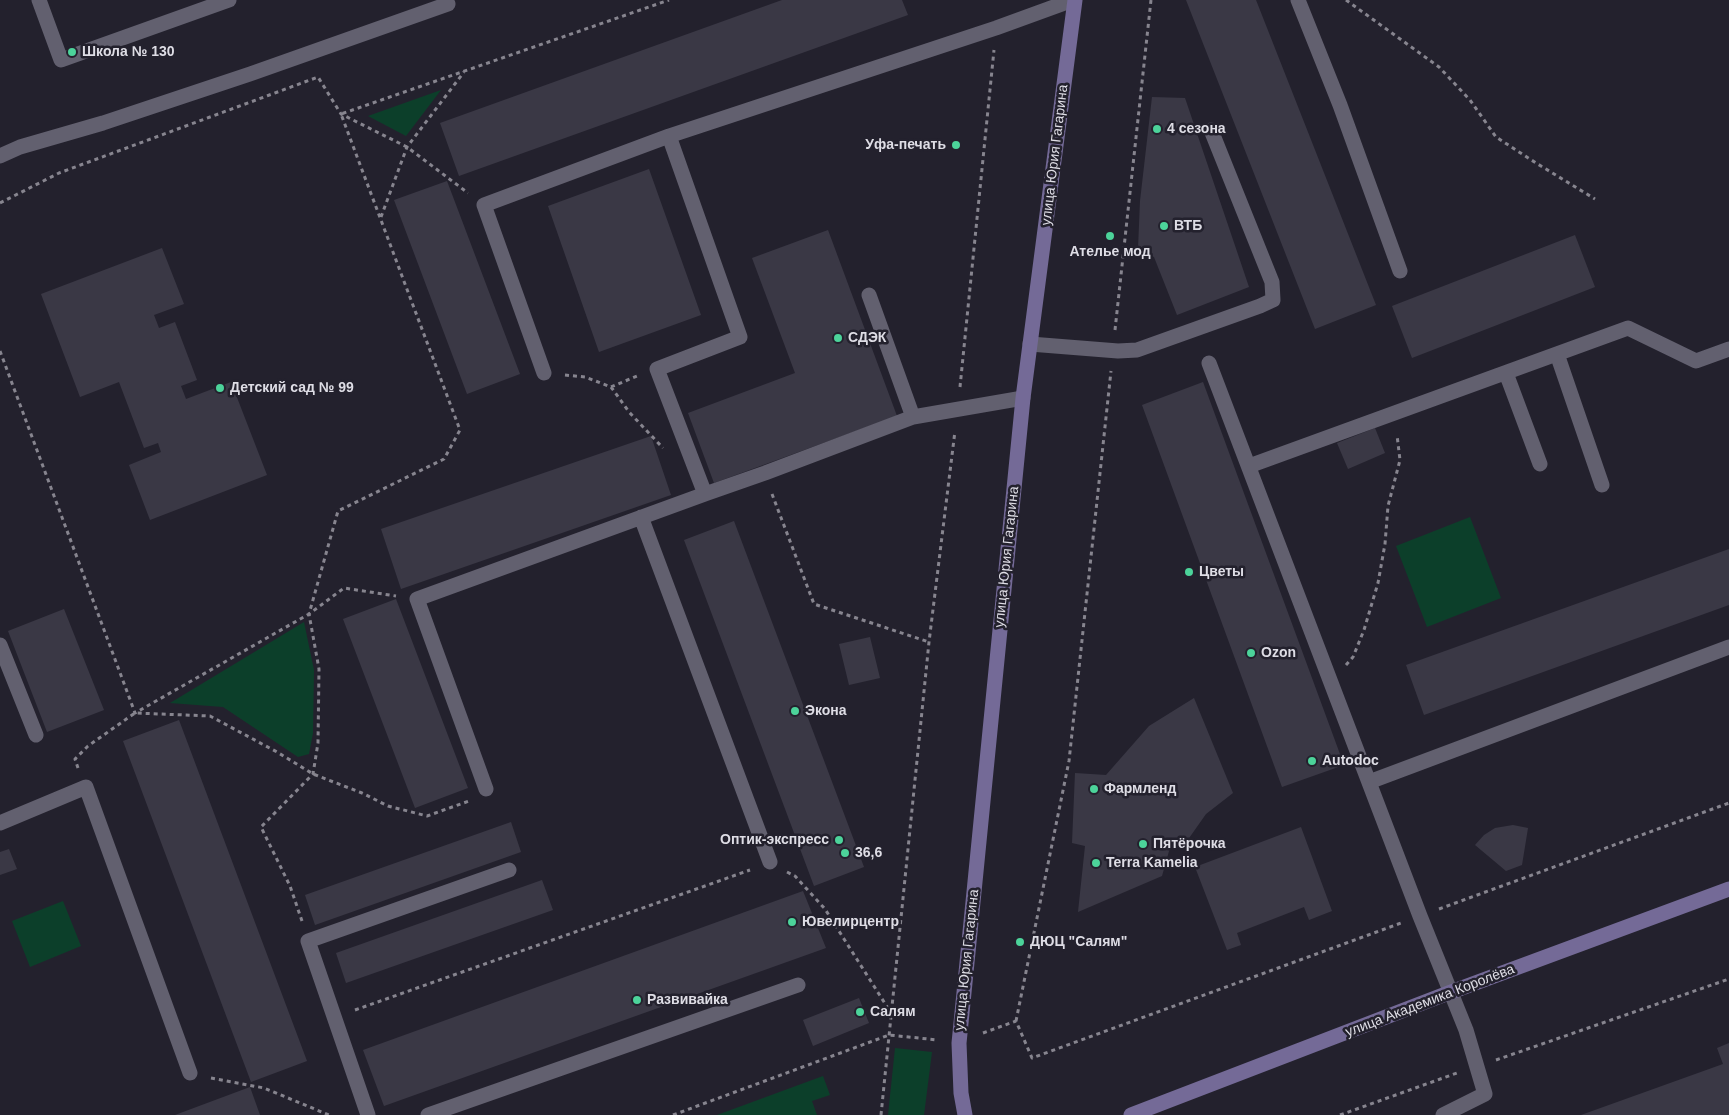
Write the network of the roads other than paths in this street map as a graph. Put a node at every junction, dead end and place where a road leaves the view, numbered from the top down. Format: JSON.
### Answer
{"nodes":[{"id":1,"x":39,"y":0,"type":"edge"},
{"id":2,"x":229,"y":0,"type":"edge"},
{"id":3,"x":1074,"y":0,"type":"edge"},
{"id":4,"x":1298,"y":0,"type":"edge"},
{"id":5,"x":448,"y":4,"type":"dead end"},
{"id":6,"x":1211,"y":130,"type":"dead end"},
{"id":7,"x":669,"y":136,"type":"junction"},
{"id":8,"x":0,"y":156,"type":"edge"},
{"id":9,"x":1400,"y":271,"type":"dead end"},
{"id":10,"x":869,"y":296,"type":"dead end"},
{"id":11,"x":1030,"y":344,"type":"junction"},
{"id":12,"x":1729,"y":349,"type":"edge"},
{"id":13,"x":1557,"y":354,"type":"junction"},
{"id":14,"x":1210,"y":363,"type":"dead end"},
{"id":15,"x":1506,"y":373,"type":"junction"},
{"id":16,"x":544,"y":374,"type":"road end"},
{"id":17,"x":1023,"y":398,"type":"junction"},
{"id":18,"x":913,"y":416,"type":"junction"},
{"id":19,"x":1540,"y":464,"type":"dead end"},
{"id":20,"x":1249,"y":466,"type":"junction"},
{"id":21,"x":1602,"y":486,"type":"dead end"},
{"id":22,"x":705,"y":494,"type":"junction"},
{"id":23,"x":641,"y":517,"type":"junction"},
{"id":24,"x":0,"y":645,"type":"edge"},
{"id":25,"x":1729,"y":647,"type":"edge"},
{"id":26,"x":36,"y":736,"type":"dead end"},
{"id":27,"x":1369,"y":782,"type":"junction"},
{"id":28,"x":486,"y":789,"type":"road end"},
{"id":29,"x":0,"y":823,"type":"edge"},
{"id":30,"x":770,"y":862,"type":"road end"},
{"id":31,"x":509,"y":870,"type":"dead end"},
{"id":32,"x":1729,"y":889,"type":"edge"},
{"id":33,"x":798,"y":985,"type":"dead end"},
{"id":34,"x":1451,"y":992,"type":"junction"},
{"id":35,"x":190,"y":1073,"type":"road end"},
{"id":36,"x":368,"y":1115,"type":"edge"},
{"id":37,"x":428,"y":1115,"type":"edge"},
{"id":38,"x":965,"y":1115,"type":"edge"},
{"id":39,"x":1131,"y":1115,"type":"edge"},
{"id":40,"x":1443,"y":1115,"type":"edge"}],
"edges":[{"from":1,"to":2,"type":"lane"},
{"from":3,"to":7,"type":"lane"},
{"from":3,"to":11,"type":"main road","name":"улица Юрия Гагарина"},
{"from":4,"to":9,"type":"lane"},
{"from":5,"to":8,"type":"lane"},
{"from":6,"to":11,"type":"lane"},
{"from":7,"to":16,"type":"lane"},
{"from":7,"to":22,"type":"lane"},
{"from":10,"to":18,"type":"lane"},
{"from":11,"to":17,"type":"main road","name":"улица Юрия Гагарина"},
{"from":12,"to":13,"type":"lane"},
{"from":13,"to":15,"type":"lane"},
{"from":13,"to":21,"type":"lane"},
{"from":14,"to":20,"type":"lane"},
{"from":15,"to":19,"type":"lane"},
{"from":15,"to":20,"type":"lane"},
{"from":17,"to":18,"type":"lane"},
{"from":17,"to":38,"type":"main road","name":"улица Юрия Гагарина"},
{"from":18,"to":22,"type":"lane"},
{"from":20,"to":27,"type":"lane"},
{"from":22,"to":23,"type":"lane"},
{"from":23,"to":28,"type":"lane"},
{"from":23,"to":30,"type":"lane"},
{"from":24,"to":26,"type":"lane"},
{"from":25,"to":27,"type":"lane"},
{"from":27,"to":34,"type":"lane"},
{"from":29,"to":35,"type":"lane"},
{"from":31,"to":36,"type":"lane"},
{"from":32,"to":34,"type":"main road","name":"улица Академика Королёва"},
{"from":33,"to":37,"type":"lane"},
{"from":34,"to":39,"type":"main road","name":"улица Академика Королёва"},
{"from":34,"to":40,"type":"lane"}]}
